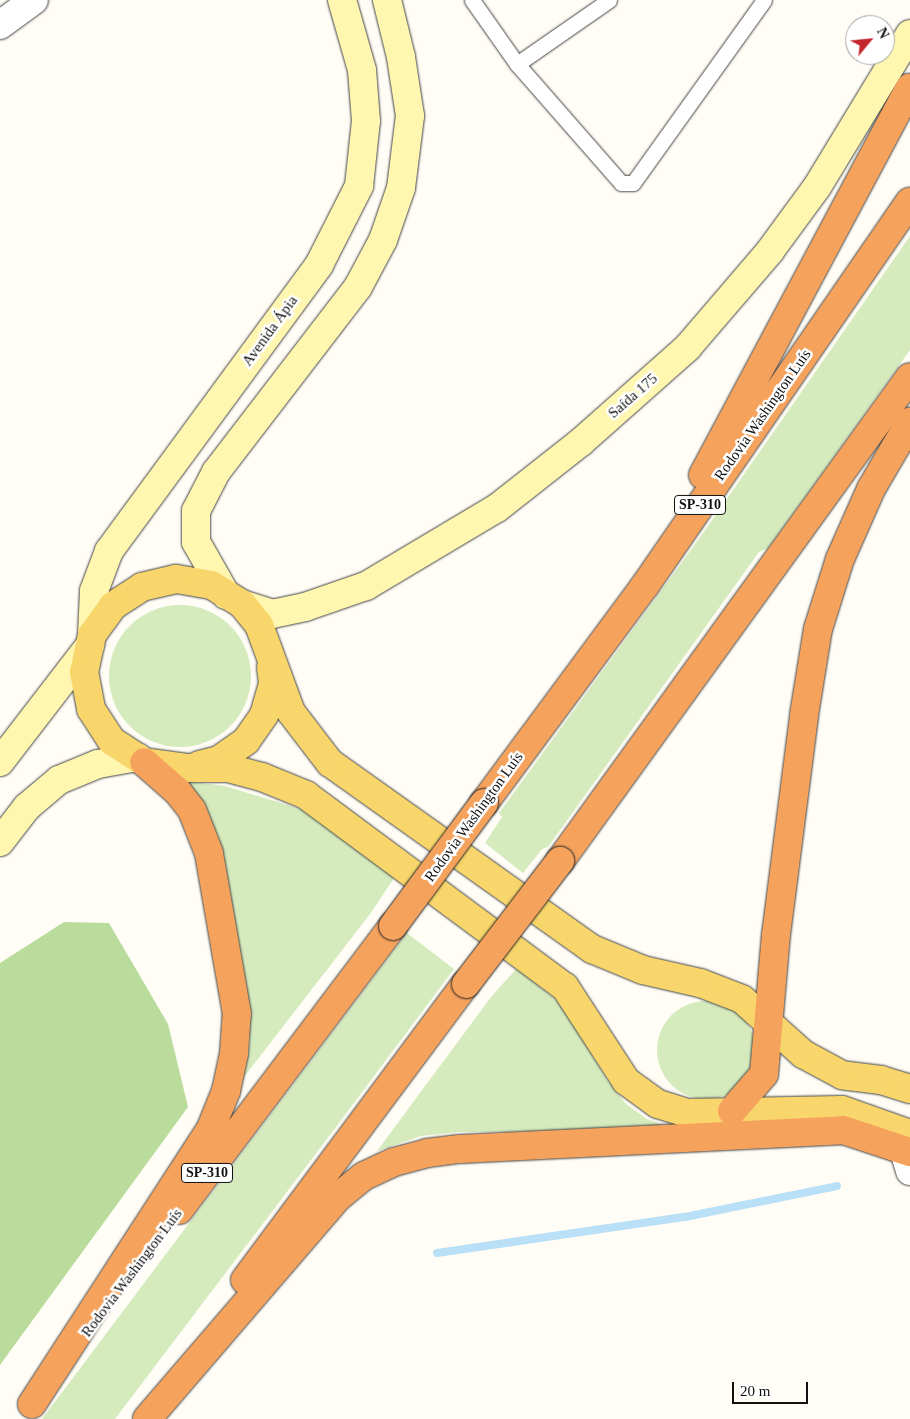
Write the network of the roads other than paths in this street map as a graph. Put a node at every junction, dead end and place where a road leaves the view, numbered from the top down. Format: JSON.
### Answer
{"nodes":[{"id":1,"x":34,"y":0,"type":"edge"},
{"id":2,"x":342,"y":0,"type":"edge"},
{"id":3,"x":386,"y":0,"type":"edge"},
{"id":4,"x":472,"y":0,"type":"edge"},
{"id":5,"x":609,"y":0,"type":"edge"},
{"id":6,"x":764,"y":0,"type":"edge"},
{"id":7,"x":0,"y":25,"type":"edge"},
{"id":8,"x":910,"y":34,"type":"edge"},
{"id":9,"x":517,"y":64,"type":"junction"},
{"id":10,"x":910,"y":88,"type":"edge"},
{"id":11,"x":910,"y":202,"type":"edge"},
{"id":12,"x":910,"y":376,"type":"edge"},
{"id":13,"x":910,"y":422,"type":"edge"},
{"id":14,"x":644,"y":587,"type":"junction"},
{"id":15,"x":234,"y":599,"type":"junction"},
{"id":16,"x":91,"y":640,"type":"junction"},
{"id":17,"x":270,"y":650,"type":"junction"},
{"id":18,"x":140,"y":759,"type":"junction"},
{"id":19,"x":0,"y":762,"type":"edge"},
{"id":20,"x":187,"y":768,"type":"junction"},
{"id":21,"x":0,"y":842,"type":"edge"},
{"id":22,"x":768,"y":1021,"type":"junction"},
{"id":23,"x":882,"y":1080,"type":"junction"},
{"id":24,"x":910,"y":1080,"type":"edge"},
{"id":25,"x":910,"y":1089,"type":"edge"},
{"id":26,"x":732,"y":1111,"type":"junction"},
{"id":27,"x":908,"y":1152,"type":"edge"},
{"id":28,"x":27,"y":1412,"type":"edge"},
{"id":29,"x":140,"y":1419,"type":"edge"},
{"id":30,"x":147,"y":1419,"type":"edge"}],
"edges":[{"from":1,"to":7,"type":"street"},
{"from":2,"to":16,"type":"street","name":"Avenida Ápia"},
{"from":3,"to":15,"type":"street"},
{"from":4,"to":9,"type":"lane"},
{"from":5,"to":9,"type":"lane"},
{"from":6,"to":9,"type":"lane"},
{"from":8,"to":15,"type":"street","name":"Saída 175"},
{"from":10,"to":14,"type":"highway"},
{"from":11,"to":14,"type":"highway","name":"Rodovia Washington Luís","number":"SP-310"},
{"from":12,"to":29,"type":"highway","bridge":true},
{"from":13,"to":22,"type":"highway"},
{"from":14,"to":28,"type":"highway","name":"Rodovia Washington Luís","number":"SP-310","bridge":true},
{"from":15,"to":16,"type":"main road"},
{"from":15,"to":17,"type":"main road"},
{"from":16,"to":18,"type":"main road"},
{"from":16,"to":19,"type":"street"},
{"from":17,"to":20,"type":"main road"},
{"from":17,"to":22,"type":"main road"},
{"from":18,"to":20,"type":"main road"},
{"from":18,"to":21,"type":"street"},
{"from":18,"to":28,"type":"highway"},
{"from":20,"to":26,"type":"main road"},
{"from":22,"to":23,"type":"main road"},
{"from":22,"to":26,"type":"highway"},
{"from":23,"to":24,"type":"street"},
{"from":23,"to":25,"type":"main road"},
{"from":26,"to":27,"type":"main road"},
{"from":27,"to":30,"type":"highway"}]}
